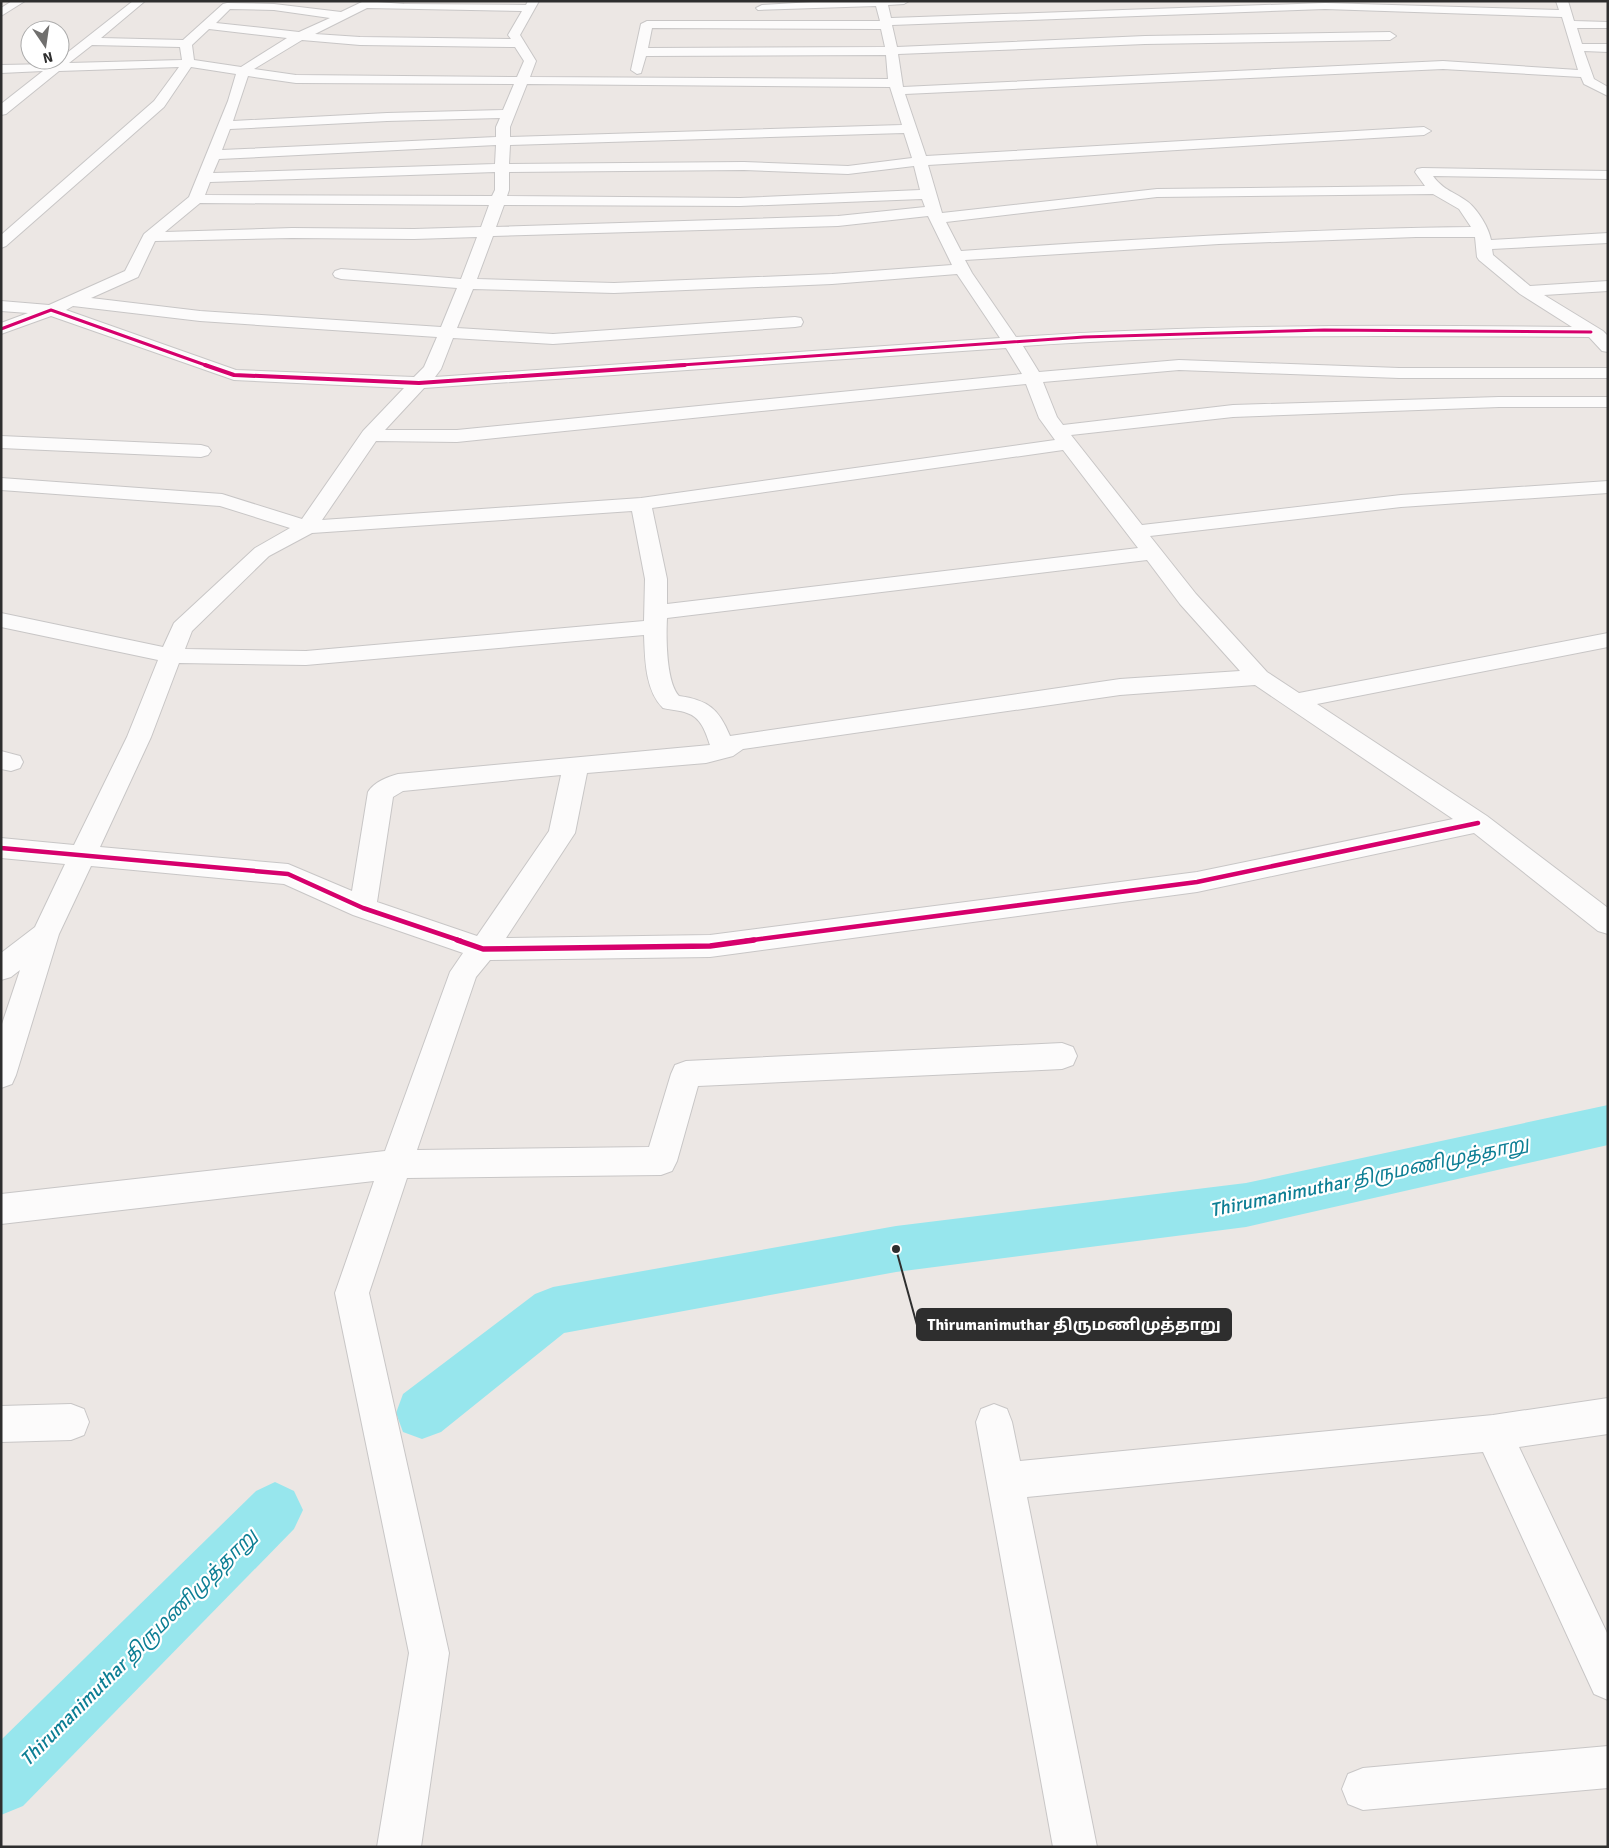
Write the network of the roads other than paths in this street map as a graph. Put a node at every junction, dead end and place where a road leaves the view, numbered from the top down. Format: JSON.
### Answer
{"nodes":[{"id":1,"x":20,"y":1,"type":"edge"},
{"id":2,"x":140,"y":1,"type":"edge"},
{"id":3,"x":904,"y":1,"type":"edge"},
{"id":4,"x":1562,"y":1,"type":"edge"},
{"id":5,"x":882,"y":2,"type":"edge"},
{"id":6,"x":370,"y":3,"type":"edge"},
{"id":7,"x":1354,"y":8,"type":"junction"},
{"id":8,"x":749,"y":9,"type":"dead end"},
{"id":9,"x":1,"y":13,"type":"edge"},
{"id":10,"x":338,"y":19,"type":"junction"},
{"id":11,"x":1569,"y":19,"type":"junction"},
{"id":12,"x":360,"y":22,"type":"dead end"},
{"id":13,"x":886,"y":24,"type":"junction"},
{"id":14,"x":207,"y":25,"type":"junction"},
{"id":15,"x":1608,"y":25,"type":"edge"},
{"id":16,"x":411,"y":29,"type":"dead end"},
{"id":17,"x":300,"y":36,"type":"junction"},
{"id":18,"x":522,"y":38,"type":"edge"},
{"id":19,"x":90,"y":42,"type":"junction"},
{"id":20,"x":401,"y":42,"type":"junction"},
{"id":21,"x":186,"y":44,"type":"junction"},
{"id":22,"x":1577,"y":47,"type":"junction"},
{"id":23,"x":1608,"y":48,"type":"edge"},
{"id":24,"x":892,"y":51,"type":"junction"},
{"id":25,"x":641,"y":52,"type":"junction"},
{"id":26,"x":1420,"y":52,"type":"dead end"},
{"id":27,"x":392,"y":53,"type":"dead end"},
{"id":28,"x":70,"y":57,"type":"edge"},
{"id":29,"x":188,"y":63,"type":"junction"},
{"id":30,"x":384,"y":65,"type":"dead end"},
{"id":31,"x":1443,"y":65,"type":"junction"},
{"id":32,"x":70,"y":67,"type":"edge"},
{"id":33,"x":1,"y":69,"type":"edge"},
{"id":34,"x":20,"y":69,"type":"edge"},
{"id":35,"x":54,"y":70,"type":"edge"},
{"id":36,"x":243,"y":70,"type":"junction"},
{"id":37,"x":1586,"y":74,"type":"junction"},
{"id":38,"x":377,"y":78,"type":"junction"},
{"id":39,"x":635,"y":80,"type":"junction"},
{"id":40,"x":897,"y":87,"type":"junction"},
{"id":41,"x":1608,"y":92,"type":"edge"},
{"id":42,"x":1,"y":112,"type":"edge"},
{"id":43,"x":508,"y":114,"type":"junction"},
{"id":44,"x":224,"y":125,"type":"junction"},
{"id":45,"x":910,"y":129,"type":"junction"},
{"id":46,"x":1424,"y":131,"type":"dead end"},
{"id":47,"x":503,"y":141,"type":"junction"},
{"id":48,"x":213,"y":155,"type":"junction"},
{"id":49,"x":920,"y":161,"type":"junction"},
{"id":50,"x":502,"y":168,"type":"junction"},
{"id":51,"x":1608,"y":174,"type":"edge"},
{"id":52,"x":205,"y":178,"type":"junction"},
{"id":53,"x":1436,"y":190,"type":"junction"},
{"id":54,"x":196,"y":199,"type":"junction"},
{"id":55,"x":498,"y":201,"type":"junction"},
{"id":56,"x":933,"y":208,"type":"junction"},
{"id":57,"x":486,"y":232,"type":"junction"},
{"id":58,"x":150,"y":237,"type":"junction"},
{"id":59,"x":1483,"y":238,"type":"junction"},
{"id":60,"x":1608,"y":238,"type":"edge"},
{"id":61,"x":1,"y":243,"type":"edge"},
{"id":62,"x":959,"y":262,"type":"junction"},
{"id":63,"x":341,"y":274,"type":"dead end"},
{"id":64,"x":467,"y":284,"type":"junction"},
{"id":65,"x":1608,"y":286,"type":"edge"},
{"id":66,"x":1526,"y":291,"type":"junction"},
{"id":67,"x":69,"y":301,"type":"junction"},
{"id":68,"x":1,"y":306,"type":"edge"},
{"id":69,"x":51,"y":310,"type":"junction"},
{"id":70,"x":795,"y":322,"type":"dead end"},
{"id":71,"x":1,"y":329,"type":"edge"},
{"id":72,"x":447,"y":332,"type":"junction"},
{"id":73,"x":1591,"y":332,"type":"junction"},
{"id":74,"x":1011,"y":341,"type":"junction"},
{"id":75,"x":1608,"y":347,"type":"edge"},
{"id":76,"x":1608,"y":373,"type":"edge"},
{"id":77,"x":1032,"y":378,"type":"junction"},
{"id":78,"x":419,"y":382,"type":"junction"},
{"id":79,"x":1608,"y":402,"type":"edge"},
{"id":80,"x":370,"y":435,"type":"junction"},
{"id":81,"x":1063,"y":437,"type":"junction"},
{"id":82,"x":1,"y":442,"type":"edge"},
{"id":83,"x":201,"y":451,"type":"dead end"},
{"id":84,"x":1,"y":484,"type":"edge"},
{"id":85,"x":1608,"y":487,"type":"edge"},
{"id":86,"x":641,"y":504,"type":"junction"},
{"id":87,"x":307,"y":527,"type":"junction"},
{"id":88,"x":1136,"y":532,"type":"junction"},
{"id":89,"x":1152,"y":553,"type":"junction"},
{"id":90,"x":1,"y":620,"type":"edge"},
{"id":91,"x":655,"y":620,"type":"junction"},
{"id":92,"x":1608,"y":640,"type":"edge"},
{"id":93,"x":171,"y":656,"type":"junction"},
{"id":94,"x":1259,"y":676,"type":"junction"},
{"id":95,"x":1296,"y":701,"type":"junction"},
{"id":96,"x":724,"y":750,"type":"junction"},
{"id":97,"x":576,"y":765,"type":"junction"},
{"id":98,"x":1478,"y":823,"type":"junction"},
{"id":99,"x":1,"y":848,"type":"edge"},
{"id":100,"x":83,"y":855,"type":"junction"},
{"id":101,"x":363,"y":908,"type":"junction"},
{"id":102,"x":1608,"y":923,"type":"edge"},
{"id":103,"x":45,"y":934,"type":"junction"},
{"id":104,"x":483,"y":949,"type":"junction"},
{"id":105,"x":1,"y":969,"type":"edge"},
{"id":106,"x":1062,"y":1056,"type":"dead end"},
{"id":107,"x":1,"y":1075,"type":"edge"},
{"id":108,"x":396,"y":1164,"type":"junction"},
{"id":109,"x":1,"y":1209,"type":"edge"},
{"id":110,"x":1608,"y":1416,"type":"edge"},
{"id":111,"x":71,"y":1422,"type":"dead end"},
{"id":112,"x":994,"y":1422,"type":"dead end"},
{"id":113,"x":1,"y":1424,"type":"edge"},
{"id":114,"x":1493,"y":1432,"type":"junction"},
{"id":115,"x":1005,"y":1481,"type":"junction"},
{"id":116,"x":1608,"y":1680,"type":"edge"},
{"id":117,"x":1608,"y":1767,"type":"edge"},
{"id":118,"x":1364,"y":1789,"type":"dead end"},
{"id":119,"x":399,"y":1847,"type":"edge"},
{"id":120,"x":1075,"y":1847,"type":"edge"}],
"edges":[{"from":1,"to":9,"type":"street"},
{"from":2,"to":19,"type":"street"},
{"from":3,"to":5,"type":"street"},
{"from":4,"to":11,"type":"street"},
{"from":5,"to":8,"type":"street"},
{"from":5,"to":13,"type":"street"},
{"from":6,"to":10,"type":"street"},
{"from":6,"to":18,"type":"street"},
{"from":7,"to":11,"type":"street"},
{"from":7,"to":13,"type":"street"},
{"from":7,"to":24,"type":"street"},
{"from":10,"to":12,"type":"street"},
{"from":10,"to":14,"type":"street"},
{"from":10,"to":17,"type":"street"},
{"from":11,"to":15,"type":"street"},
{"from":11,"to":22,"type":"street"},
{"from":13,"to":24,"type":"street"},
{"from":13,"to":25,"type":"street"},
{"from":14,"to":17,"type":"street"},
{"from":14,"to":21,"type":"street"},
{"from":16,"to":20,"type":"street"},
{"from":17,"to":20,"type":"street"},
{"from":17,"to":36,"type":"street"},
{"from":18,"to":20,"type":"street"},
{"from":18,"to":38,"type":"street"},
{"from":18,"to":39,"type":"street"},
{"from":18,"to":43,"type":"street"},
{"from":19,"to":21,"type":"street"},
{"from":19,"to":28,"type":"street"},
{"from":20,"to":27,"type":"street"},
{"from":21,"to":29,"type":"street"},
{"from":22,"to":23,"type":"street"},
{"from":22,"to":37,"type":"street"},
{"from":24,"to":25,"type":"street"},
{"from":24,"to":40,"type":"street"},
{"from":25,"to":39,"type":"street"},
{"from":26,"to":31,"type":"street"},
{"from":29,"to":32,"type":"street"},
{"from":29,"to":36,"type":"street"},
{"from":29,"to":61,"type":"street"},
{"from":30,"to":38,"type":"street"},
{"from":31,"to":37,"type":"street"},
{"from":31,"to":40,"type":"street"},
{"from":33,"to":34,"type":"street"},
{"from":35,"to":42,"type":"street"},
{"from":36,"to":38,"type":"street"},
{"from":36,"to":44,"type":"street"},
{"from":37,"to":41,"type":"street"},
{"from":39,"to":40,"type":"street"},
{"from":40,"to":45,"type":"street"},
{"from":43,"to":44,"type":"street"},
{"from":43,"to":47,"type":"street"},
{"from":44,"to":48,"type":"street"},
{"from":45,"to":47,"type":"street"},
{"from":45,"to":49,"type":"street"},
{"from":46,"to":49,"type":"street"},
{"from":47,"to":48,"type":"street"},
{"from":47,"to":50,"type":"street"},
{"from":48,"to":52,"type":"street"},
{"from":49,"to":50,"type":"street"},
{"from":49,"to":56,"type":"street"},
{"from":50,"to":52,"type":"street"},
{"from":50,"to":55,"type":"street"},
{"from":51,"to":53,"type":"street"},
{"from":52,"to":54,"type":"street"},
{"from":53,"to":56,"type":"street"},
{"from":53,"to":59,"type":"street"},
{"from":54,"to":55,"type":"street"},
{"from":54,"to":58,"type":"street"},
{"from":55,"to":56,"type":"street"},
{"from":55,"to":57,"type":"street"},
{"from":56,"to":57,"type":"street"},
{"from":56,"to":62,"type":"street"},
{"from":57,"to":58,"type":"street"},
{"from":57,"to":64,"type":"street"},
{"from":58,"to":67,"type":"street"},
{"from":59,"to":60,"type":"street"},
{"from":59,"to":62,"type":"street"},
{"from":59,"to":66,"type":"street"},
{"from":62,"to":64,"type":"street"},
{"from":62,"to":74,"type":"street"},
{"from":63,"to":64,"type":"street"},
{"from":64,"to":72,"type":"street"},
{"from":65,"to":66,"type":"street"},
{"from":66,"to":73,"type":"street"},
{"from":67,"to":69,"type":"street"},
{"from":67,"to":72,"type":"street"},
{"from":68,"to":69,"type":"street"},
{"from":69,"to":71,"type":"street"},
{"from":69,"to":78,"type":"street"},
{"from":70,"to":72,"type":"street"},
{"from":72,"to":78,"type":"street"},
{"from":73,"to":74,"type":"street"},
{"from":73,"to":75,"type":"street"},
{"from":74,"to":77,"type":"street"},
{"from":74,"to":78,"type":"street"},
{"from":76,"to":77,"type":"street"},
{"from":77,"to":80,"type":"street"},
{"from":77,"to":81,"type":"street"},
{"from":78,"to":80,"type":"street"},
{"from":79,"to":81,"type":"street"},
{"from":80,"to":87,"type":"street"},
{"from":81,"to":86,"type":"street"},
{"from":81,"to":88,"type":"street"},
{"from":82,"to":83,"type":"street"},
{"from":84,"to":87,"type":"street"},
{"from":85,"to":88,"type":"street"},
{"from":86,"to":87,"type":"street"},
{"from":86,"to":91,"type":"street"},
{"from":87,"to":93,"type":"street"},
{"from":88,"to":89,"type":"street"},
{"from":89,"to":91,"type":"street"},
{"from":89,"to":94,"type":"street"},
{"from":90,"to":93,"type":"street"},
{"from":91,"to":93,"type":"street"},
{"from":91,"to":96,"type":"street"},
{"from":92,"to":95,"type":"street"},
{"from":93,"to":100,"type":"street"},
{"from":94,"to":95,"type":"street"},
{"from":94,"to":96,"type":"street"},
{"from":95,"to":98,"type":"street"},
{"from":96,"to":97,"type":"street"},
{"from":97,"to":101,"type":"street"},
{"from":97,"to":104,"type":"street"},
{"from":98,"to":102,"type":"street"},
{"from":98,"to":104,"type":"street"},
{"from":99,"to":100,"type":"street"},
{"from":100,"to":101,"type":"street"},
{"from":100,"to":103,"type":"street"},
{"from":101,"to":104,"type":"street"},
{"from":103,"to":105,"type":"street"},
{"from":103,"to":107,"type":"street"},
{"from":104,"to":108,"type":"street"},
{"from":106,"to":108,"type":"street"},
{"from":108,"to":109,"type":"street"},
{"from":108,"to":119,"type":"street"},
{"from":110,"to":114,"type":"street"},
{"from":111,"to":113,"type":"street"},
{"from":112,"to":115,"type":"street"},
{"from":114,"to":115,"type":"street"},
{"from":114,"to":116,"type":"street"},
{"from":115,"to":120,"type":"street"},
{"from":117,"to":118,"type":"street"}]}
